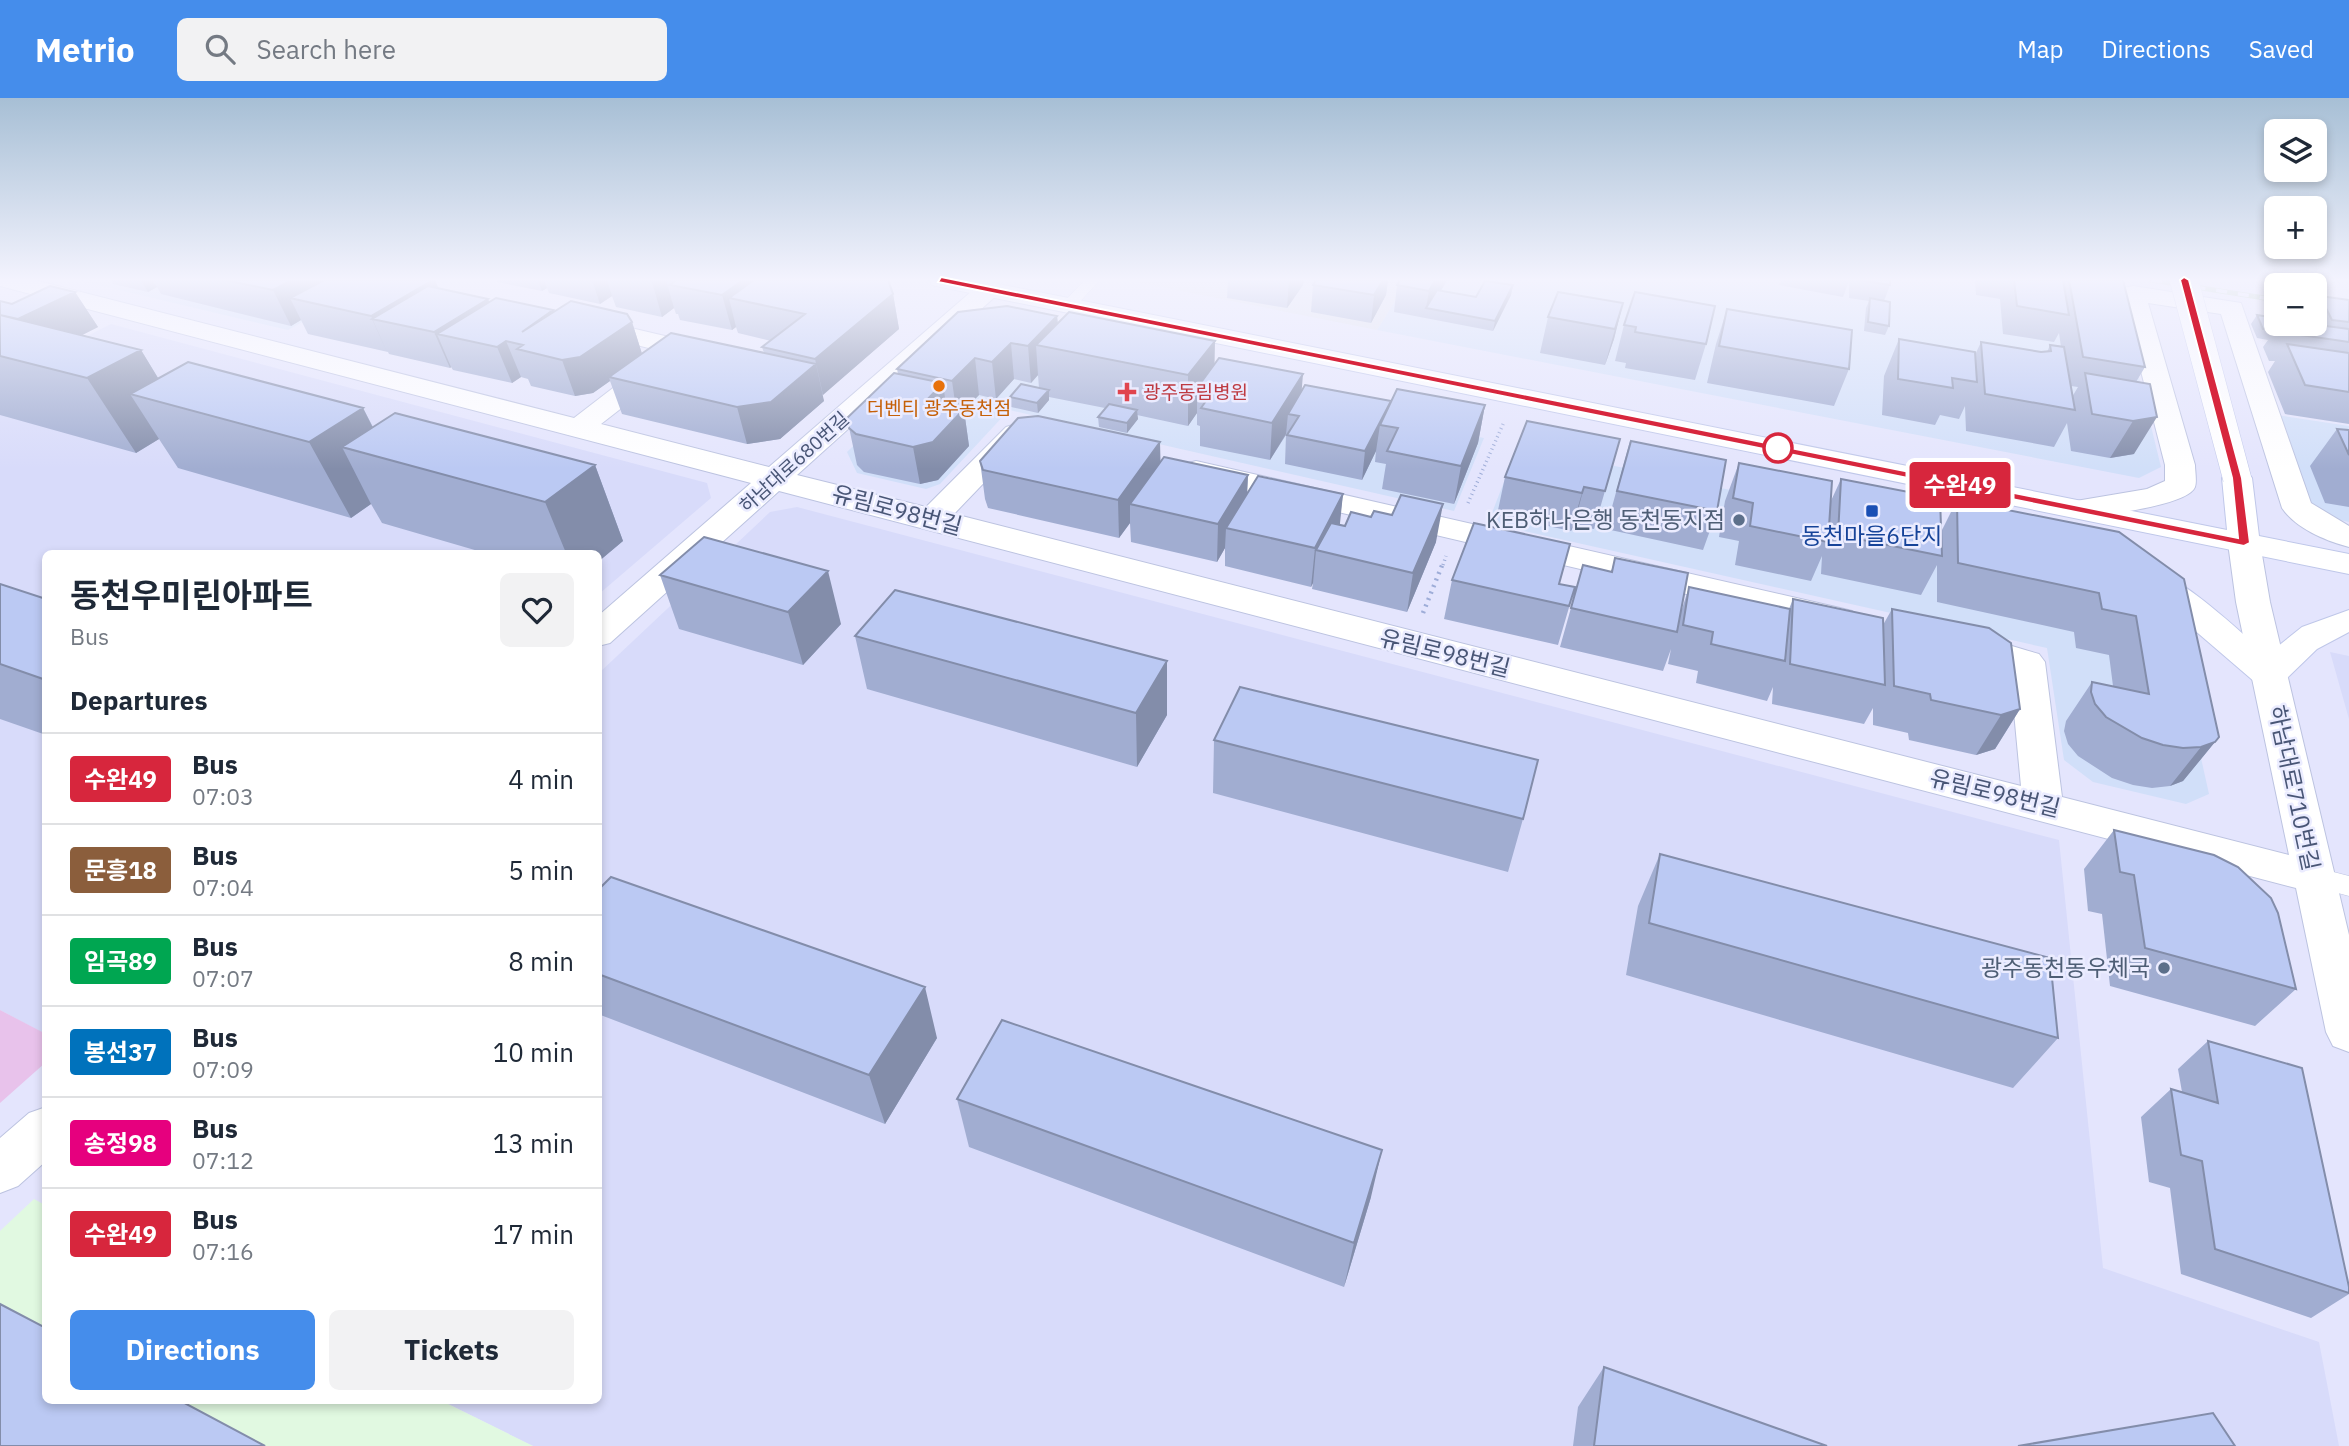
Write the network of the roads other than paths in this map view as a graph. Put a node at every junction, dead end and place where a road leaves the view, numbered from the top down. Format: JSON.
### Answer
{"nodes":[{"id":1,"x":246,"y":343,"type":"edge"},
{"id":2,"x":661,"y":343,"type":"edge"},
{"id":3,"x":928,"y":343,"type":"edge"},
{"id":4,"x":1257,"y":343,"type":"edge"},
{"id":5,"x":2147,"y":343,"type":"edge"},
{"id":6,"x":2201,"y":343,"type":"edge"},
{"id":7,"x":2243,"y":343,"type":"edge"},
{"id":8,"x":577,"y":429,"type":"junction"},
{"id":9,"x":1047,"y":436,"type":"edge"},
{"id":10,"x":1170,"y":464,"type":"edge"},
{"id":11,"x":776,"y":478,"type":"junction"},
{"id":12,"x":932,"y":519,"type":"junction"},
{"id":13,"x":2084,"y":525,"type":"junction"},
{"id":14,"x":2349,"y":537,"type":"edge"},
{"id":15,"x":2244,"y":543,"type":"junction"},
{"id":16,"x":2122,"y":561,"type":"edge"},
{"id":17,"x":2349,"y":564,"type":"edge"},
{"id":18,"x":2349,"y":621,"type":"edge"},
{"id":19,"x":1864,"y":624,"type":"edge"},
{"id":20,"x":602,"y":631,"type":"edge"},
{"id":21,"x":1932,"y":640,"type":"edge"},
{"id":22,"x":2269,"y":675,"type":"junction"},
{"id":23,"x":2043,"y":805,"type":"junction"},
{"id":24,"x":2331,"y":882,"type":"edge"},
{"id":25,"x":2349,"y":1032,"type":"edge"},
{"id":26,"x":42,"y":1133,"type":"edge"},
{"id":27,"x":0,"y":1170,"type":"edge"}],
"edges":[{"from":1,"to":8,"type":"street","name":"유림로98번길"},
{"from":2,"to":8,"type":"street"},
{"from":3,"to":11,"type":"street","name":"하남대로680번길"},
{"from":4,"to":13,"type":"street"},
{"from":5,"to":13,"type":"street"},
{"from":6,"to":15,"type":"street","name":"하남대로710번길","bridge":true},
{"from":7,"to":14,"type":"street"},
{"from":8,"to":11,"type":"street","name":"유림로98번길"},
{"from":9,"to":12,"type":"street"},
{"from":10,"to":19,"type":"street"},
{"from":11,"to":12,"type":"street","name":"유림로98번길"},
{"from":11,"to":20,"type":"street","name":"하남대로680번길"},
{"from":12,"to":23,"type":"street","name":"유림로98번길"},
{"from":13,"to":15,"type":"street"},
{"from":15,"to":17,"type":"street"},
{"from":15,"to":22,"type":"street","name":"하남대로710번길"},
{"from":16,"to":22,"type":"street"},
{"from":18,"to":22,"type":"street"},
{"from":21,"to":23,"type":"street"},
{"from":22,"to":24,"type":"street","name":"하남대로710번길"},
{"from":23,"to":24,"type":"street","name":"유림로98번길"},
{"from":24,"to":25,"type":"street","name":"하남대로710번길"},
{"from":26,"to":27,"type":"street"}]}
